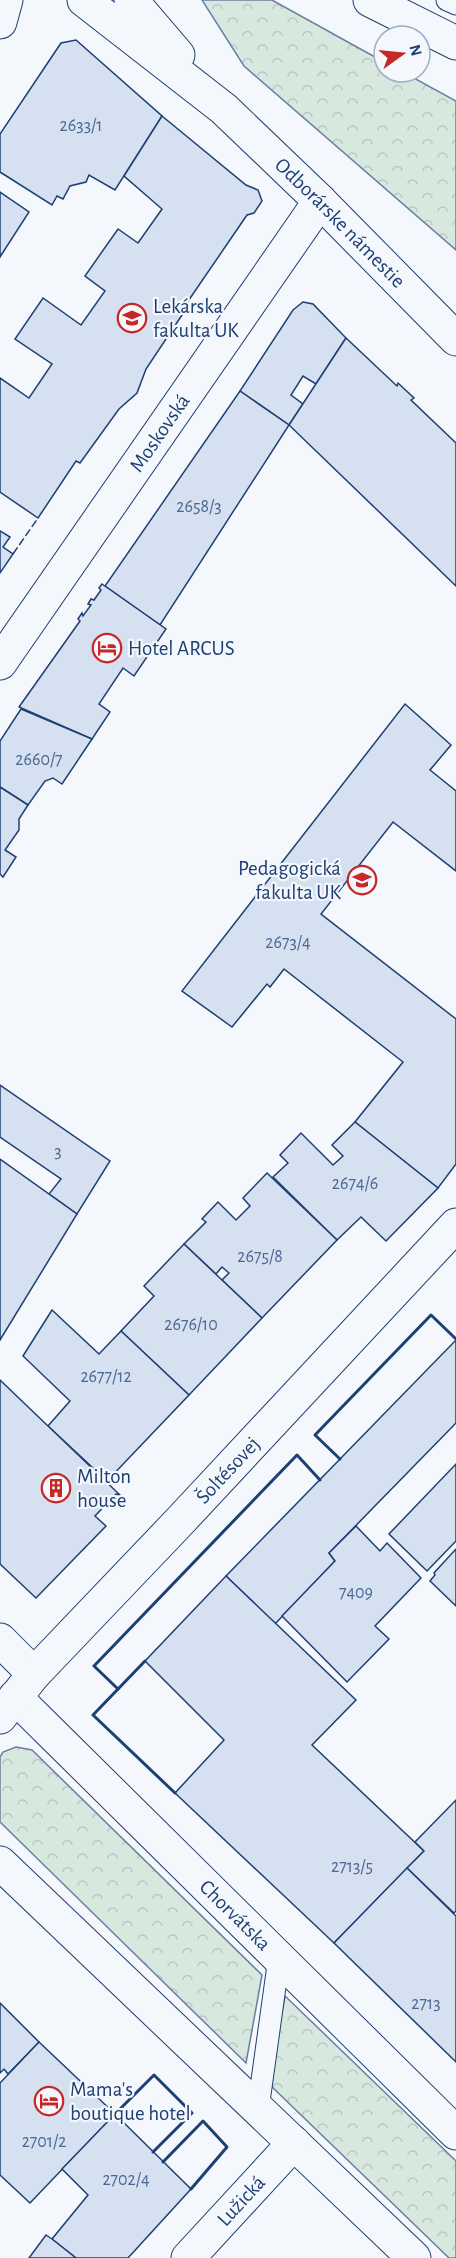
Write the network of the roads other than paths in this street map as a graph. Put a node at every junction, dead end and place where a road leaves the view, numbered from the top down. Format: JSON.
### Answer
{"nodes":[{"id":1,"x":6,"y":0,"type":"edge"},
{"id":2,"x":84,"y":0,"type":"edge"},
{"id":3,"x":130,"y":0,"type":"edge"},
{"id":4,"x":370,"y":0,"type":"edge"},
{"id":5,"x":447,"y":0,"type":"edge"},
{"id":6,"x":456,"y":4,"type":"edge"},
{"id":7,"x":0,"y":22,"type":"edge"},
{"id":8,"x":456,"y":43,"type":"edge"},
{"id":9,"x":224,"y":109,"type":"junction"},
{"id":10,"x":320,"y":201,"type":"junction"},
{"id":11,"x":456,"y":339,"type":"edge"},
{"id":12,"x":0,"y":663,"type":"edge"},
{"id":13,"x":456,"y":1225,"type":"edge"},
{"id":14,"x":0,"y":1640,"type":"edge"},
{"id":15,"x":16,"y":1696,"type":"edge"},
{"id":16,"x":0,"y":1863,"type":"edge"},
{"id":17,"x":279,"y":1958,"type":"junction"},
{"id":18,"x":258,"y":2109,"type":"junction"},
{"id":19,"x":456,"y":2133,"type":"edge"},
{"id":20,"x":294,"y":2143,"type":"junction"},
{"id":21,"x":188,"y":2258,"type":"edge"},
{"id":22,"x":414,"y":2258,"type":"edge"}],
"edges":[{"from":1,"to":7,"type":"street"},
{"from":2,"to":9,"type":"street","name":"Odborárske námestie"},
{"from":3,"to":9,"type":"street","name":"Odborárske námestie"},
{"from":4,"to":8,"type":"street"},
{"from":5,"to":6,"type":"lane"},
{"from":9,"to":10,"type":"street","name":"Odborárske námestie"},
{"from":10,"to":11,"type":"street","name":"Odborárske námestie"},
{"from":10,"to":12,"type":"street","name":"Moskovská"},
{"from":13,"to":15,"type":"street","name":"Šoltésovej"},
{"from":14,"to":15,"type":"street","name":"Chorvátska"},
{"from":15,"to":17,"type":"street","name":"Chorvátska"},
{"from":16,"to":18,"type":"street"},
{"from":17,"to":18,"type":"lane"},
{"from":17,"to":19,"type":"street","name":"Chorvátska"},
{"from":18,"to":20,"type":"street"},
{"from":20,"to":21,"type":"street","name":"Lužická"},
{"from":20,"to":22,"type":"street"}]}
